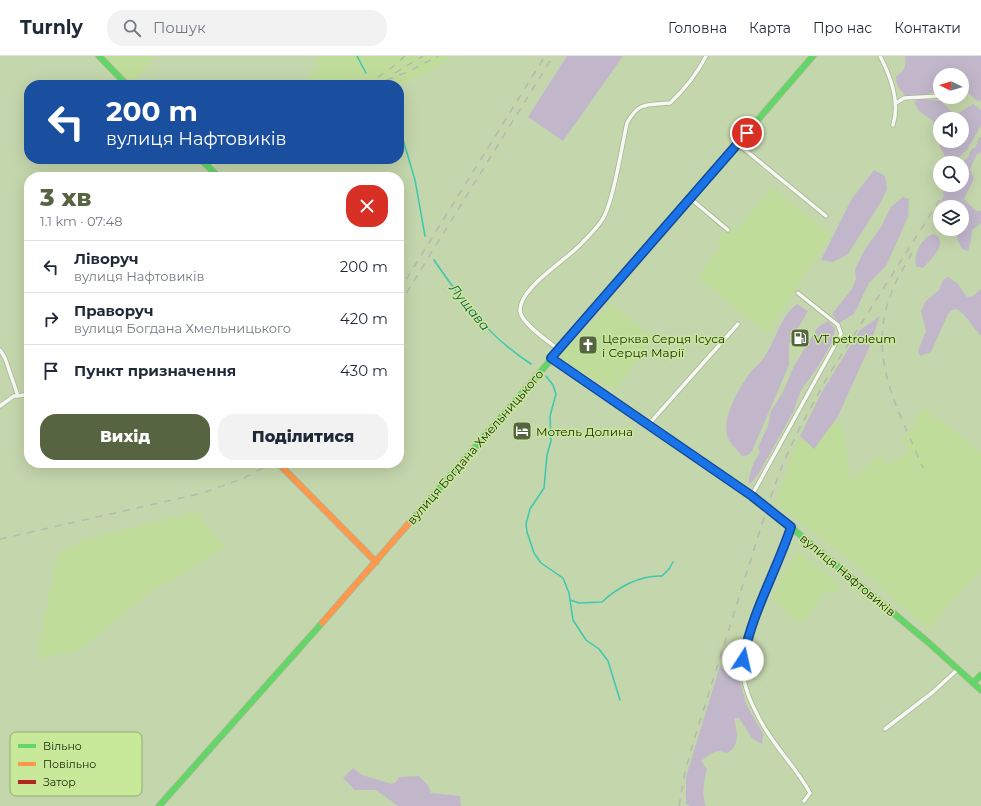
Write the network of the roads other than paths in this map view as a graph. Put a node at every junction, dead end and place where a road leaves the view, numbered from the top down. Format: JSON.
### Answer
{"nodes":[{"id":1,"x":99,"y":56,"type":"edge"},
{"id":2,"x":706,"y":56,"type":"edge"},
{"id":3,"x":814,"y":56,"type":"edge"},
{"id":4,"x":880,"y":56,"type":"edge"},
{"id":5,"x":121,"y":80,"type":"edge"},
{"id":6,"x":933,"y":96,"type":"edge"},
{"id":7,"x":896,"y":103,"type":"junction"},
{"id":8,"x":893,"y":125,"type":"dead end"},
{"id":9,"x":738,"y":144,"type":"junction"},
{"id":10,"x":206,"y":164,"type":"edge"},
{"id":11,"x":214,"y":172,"type":"edge"},
{"id":12,"x":691,"y":199,"type":"junction"},
{"id":13,"x":826,"y":216,"type":"dead end"},
{"id":14,"x":728,"y":230,"type":"dead end"},
{"id":15,"x":798,"y":293,"type":"dead end"},
{"id":16,"x":738,"y":324,"type":"dead end"},
{"id":17,"x":0,"y":350,"type":"edge"},
{"id":18,"x":558,"y":350,"type":"junction"},
{"id":19,"x":551,"y":358,"type":"junction"},
{"id":20,"x":24,"y":395,"type":"edge"},
{"id":21,"x":18,"y":396,"type":"junction"},
{"id":22,"x":0,"y":406,"type":"edge"},
{"id":23,"x":648,"y":425,"type":"junction"},
{"id":24,"x":283,"y":468,"type":"edge"},
{"id":25,"x":752,"y":496,"type":"junction"},
{"id":26,"x":791,"y":527,"type":"junction"},
{"id":27,"x":376,"y":562,"type":"junction"},
{"id":28,"x":958,"y":669,"type":"junction"},
{"id":29,"x":981,"y":675,"type":"edge"},
{"id":30,"x":973,"y":683,"type":"junction"},
{"id":31,"x":981,"y":690,"type":"edge"},
{"id":32,"x":885,"y":729,"type":"dead end"},
{"id":33,"x":804,"y":801,"type":"dead end"},
{"id":34,"x":159,"y":806,"type":"edge"}],
"edges":[{"from":1,"to":5,"type":"main road"},
{"from":2,"to":18,"type":"street"},
{"from":3,"to":9,"type":"main road","name":"вулиця Богдана Хмельницького"},
{"from":4,"to":7,"type":"street"},
{"from":6,"to":7,"type":"street"},
{"from":7,"to":8,"type":"street"},
{"from":9,"to":12,"type":"main road","name":"вулиця Богдана Хмельницького"},
{"from":9,"to":13,"type":"street"},
{"from":10,"to":11,"type":"main road"},
{"from":12,"to":14,"type":"street"},
{"from":12,"to":18,"type":"main road","name":"вулиця Богдана Хмельницького"},
{"from":15,"to":25,"type":"street"},
{"from":16,"to":23,"type":"street"},
{"from":17,"to":21,"type":"street"},
{"from":18,"to":19,"type":"main road","name":"вулиця Богдана Хмельницького"},
{"from":19,"to":23,"type":"main road","name":"вулиця Нафтовиків"},
{"from":19,"to":27,"type":"main road","name":"вулиця Богдана Хмельницького"},
{"from":20,"to":21,"type":"street"},
{"from":21,"to":22,"type":"street"},
{"from":23,"to":25,"type":"main road","name":"вулиця Нафтовиків"},
{"from":24,"to":27,"type":"main road"},
{"from":25,"to":26,"type":"main road","name":"вулиця Нафтовиків"},
{"from":26,"to":28,"type":"main road","name":"вулиця Нафтовиків"},
{"from":26,"to":33,"type":"street"},
{"from":27,"to":34,"type":"main road","name":"вулиця Богдана Хмельницького"},
{"from":28,"to":30,"type":"main road","name":"вулиця Нафтовиків"},
{"from":28,"to":32,"type":"street"},
{"from":29,"to":30,"type":"main road"},
{"from":30,"to":31,"type":"main road","name":"вулиця Нафтовиків"}]}
